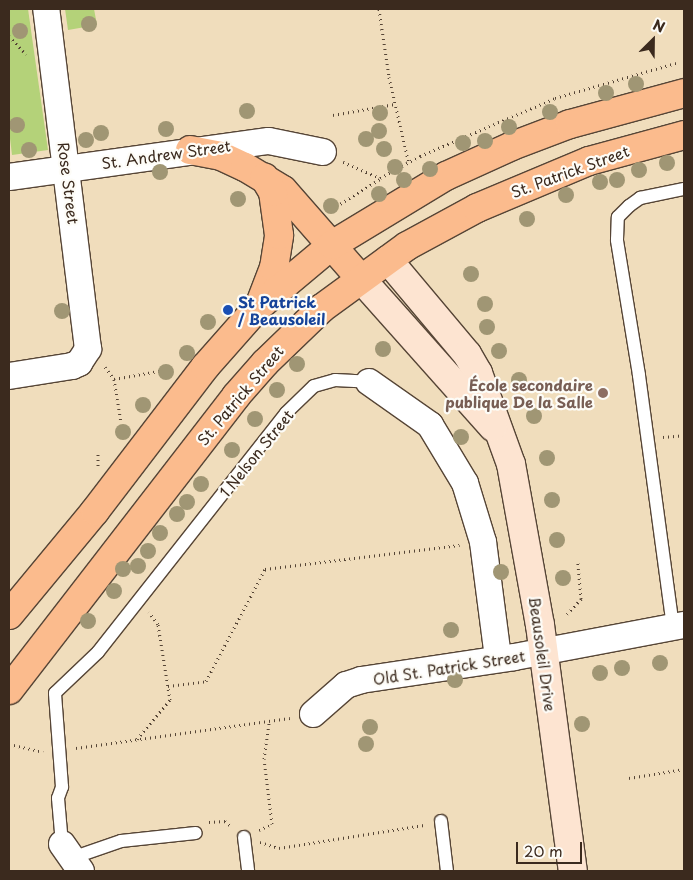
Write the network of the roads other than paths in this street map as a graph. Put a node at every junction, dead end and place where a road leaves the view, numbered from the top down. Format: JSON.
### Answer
{"nodes":[{"id":1,"x":46,"y":9,"type":"edge"},
{"id":2,"x":684,"y":93,"type":"edge"},
{"id":3,"x":684,"y":134,"type":"edge"},
{"id":4,"x":190,"y":150,"type":"junction"},
{"id":5,"x":323,"y":152,"type":"road end"},
{"id":6,"x":67,"y":168,"type":"junction"},
{"id":7,"x":9,"y":176,"type":"edge"},
{"id":8,"x":264,"y":177,"type":"junction"},
{"id":9,"x":684,"y":189,"type":"edge"},
{"id":10,"x":360,"y":226,"type":"junction"},
{"id":11,"x":332,"y":244,"type":"junction"},
{"id":12,"x":388,"y":260,"type":"junction"},
{"id":13,"x":361,"y":279,"type":"junction"},
{"id":14,"x":259,"y":306,"type":"junction"},
{"id":15,"x":9,"y":376,"type":"edge"},
{"id":16,"x":369,"y":382,"type":"joint"},
{"id":17,"x":503,"y":440,"type":"junction"},
{"id":18,"x":9,"y":615,"type":"edge"},
{"id":19,"x":678,"y":626,"type":"edge"},
{"id":20,"x":543,"y":652,"type":"junction"},
{"id":21,"x":498,"y":658,"type":"junction"},
{"id":22,"x":9,"y":690,"type":"edge"},
{"id":23,"x":313,"y":714,"type":"road end"},
{"id":24,"x":441,"y":821,"type":"road end"},
{"id":25,"x":196,"y":833,"type":"road end"},
{"id":26,"x":244,"y":837,"type":"road end"},
{"id":27,"x":72,"y":858,"type":"edge"},
{"id":28,"x":248,"y":871,"type":"edge"},
{"id":29,"x":447,"y":871,"type":"edge"},
{"id":30,"x":573,"y":871,"type":"edge"}],
"edges":[{"from":1,"to":6,"type":"street","name":"Rose Street"},
{"from":2,"to":10,"type":"main road"},
{"from":3,"to":12,"type":"main road","name":"St. Patrick Street"},
{"from":4,"to":5,"type":"street","name":"St. Andrew Street"},
{"from":4,"to":6,"type":"street","name":"St. Andrew Street"},
{"from":4,"to":8,"type":"main road"},
{"from":6,"to":7,"type":"street","name":"St. Andrew Street"},
{"from":6,"to":15,"type":"street","name":"Rose Street"},
{"from":8,"to":11,"type":"main road"},
{"from":8,"to":14,"type":"main road"},
{"from":9,"to":19,"type":"lane"},
{"from":10,"to":11,"type":"main road"},
{"from":10,"to":12,"type":"main road"},
{"from":11,"to":13,"type":"main road"},
{"from":11,"to":14,"type":"main road"},
{"from":12,"to":13,"type":"main road","name":"St. Patrick Street"},
{"from":12,"to":17,"type":"street","name":"Beausoleil Drive"},
{"from":13,"to":17,"type":"street","name":"Beausoleil Drive"},
{"from":13,"to":22,"type":"main road","name":"St. Patrick Street"},
{"from":14,"to":18,"type":"main road"},
{"from":16,"to":21,"type":"street","name":"1 Nelson Street"},
{"from":16,"to":27,"type":"lane","name":"1 Nelson Street"},
{"from":17,"to":20,"type":"street","name":"Beausoleil Drive"},
{"from":19,"to":20,"type":"street","name":"Old St. Patrick Street"},
{"from":20,"to":21,"type":"street","name":"Old St. Patrick Street"},
{"from":20,"to":30,"type":"street","name":"Beausoleil Drive"},
{"from":21,"to":23,"type":"street","name":"Old St. Patrick Street"},
{"from":24,"to":29,"type":"lane"},
{"from":25,"to":27,"type":"lane"},
{"from":26,"to":28,"type":"lane"}]}
